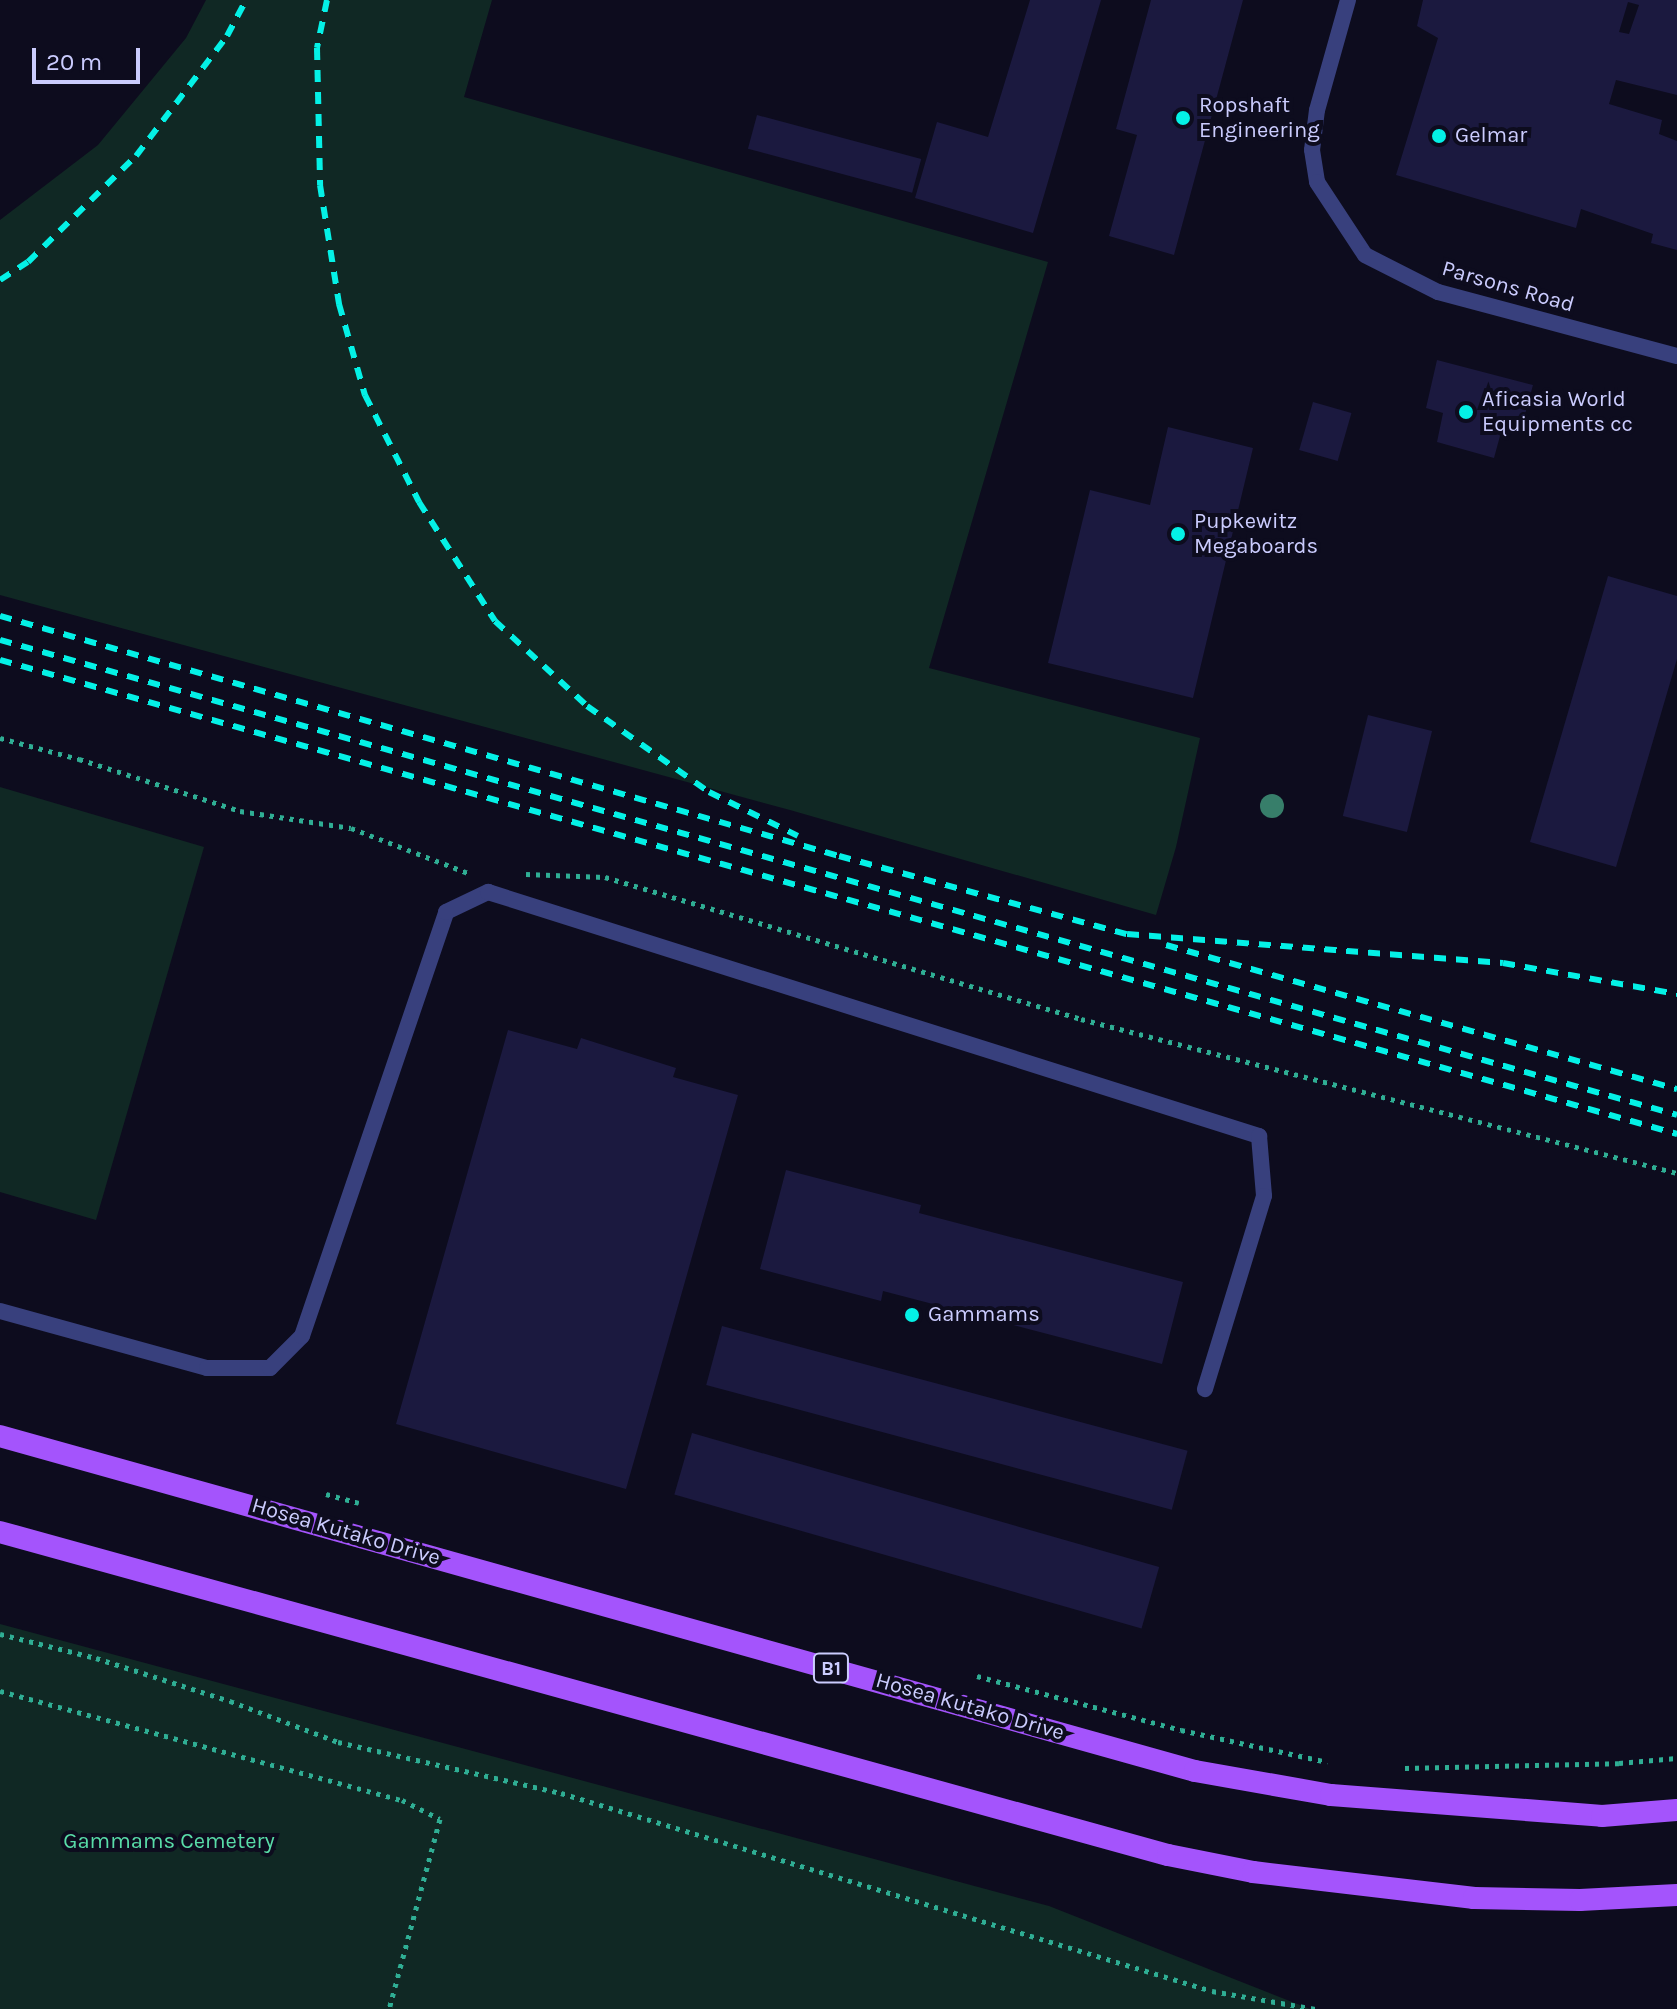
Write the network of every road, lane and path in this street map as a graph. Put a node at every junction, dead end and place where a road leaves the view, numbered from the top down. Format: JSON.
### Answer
{"nodes":[{"id":1,"x":1348,"y":0,"type":"edge"},
{"id":2,"x":1677,"y":356,"type":"edge"},
{"id":3,"x":0,"y":738,"type":"edge"},
{"id":4,"x":482,"y":873,"type":"dead end"},
{"id":5,"x":521,"y":874,"type":"dead end"},
{"id":6,"x":1677,"y":1173,"type":"edge"},
{"id":7,"x":0,"y":1311,"type":"edge"},
{"id":8,"x":1205,"y":1389,"type":"dead end"},
{"id":9,"x":0,"y":1436,"type":"edge"},
{"id":10,"x":311,"y":1490,"type":"dead end"},
{"id":11,"x":371,"y":1506,"type":"dead end"},
{"id":12,"x":0,"y":1532,"type":"edge"},
{"id":13,"x":0,"y":1634,"type":"edge"},
{"id":14,"x":971,"y":1674,"type":"dead end"},
{"id":15,"x":0,"y":1691,"type":"edge"},
{"id":16,"x":1677,"y":1758,"type":"edge"},
{"id":17,"x":1334,"y":1763,"type":"dead end"},
{"id":18,"x":1397,"y":1769,"type":"dead end"},
{"id":19,"x":1677,"y":1810,"type":"edge"},
{"id":20,"x":1677,"y":1895,"type":"edge"},
{"id":21,"x":389,"y":2009,"type":"edge"},
{"id":22,"x":1315,"y":2009,"type":"edge"}],
"edges":[{"from":1,"to":2,"type":"street","name":"Parsons Road"},
{"from":3,"to":4,"type":"path"},
{"from":5,"to":6,"type":"path"},
{"from":7,"to":8,"type":"street"},
{"from":9,"to":19,"type":"main road","name":"Hosea Kutako Drive","number":"B1"},
{"from":10,"to":11,"type":"path"},
{"from":12,"to":20,"type":"main road"},
{"from":13,"to":22,"type":"path"},
{"from":14,"to":17,"type":"path"},
{"from":15,"to":21,"type":"path"},
{"from":16,"to":18,"type":"path"}]}
